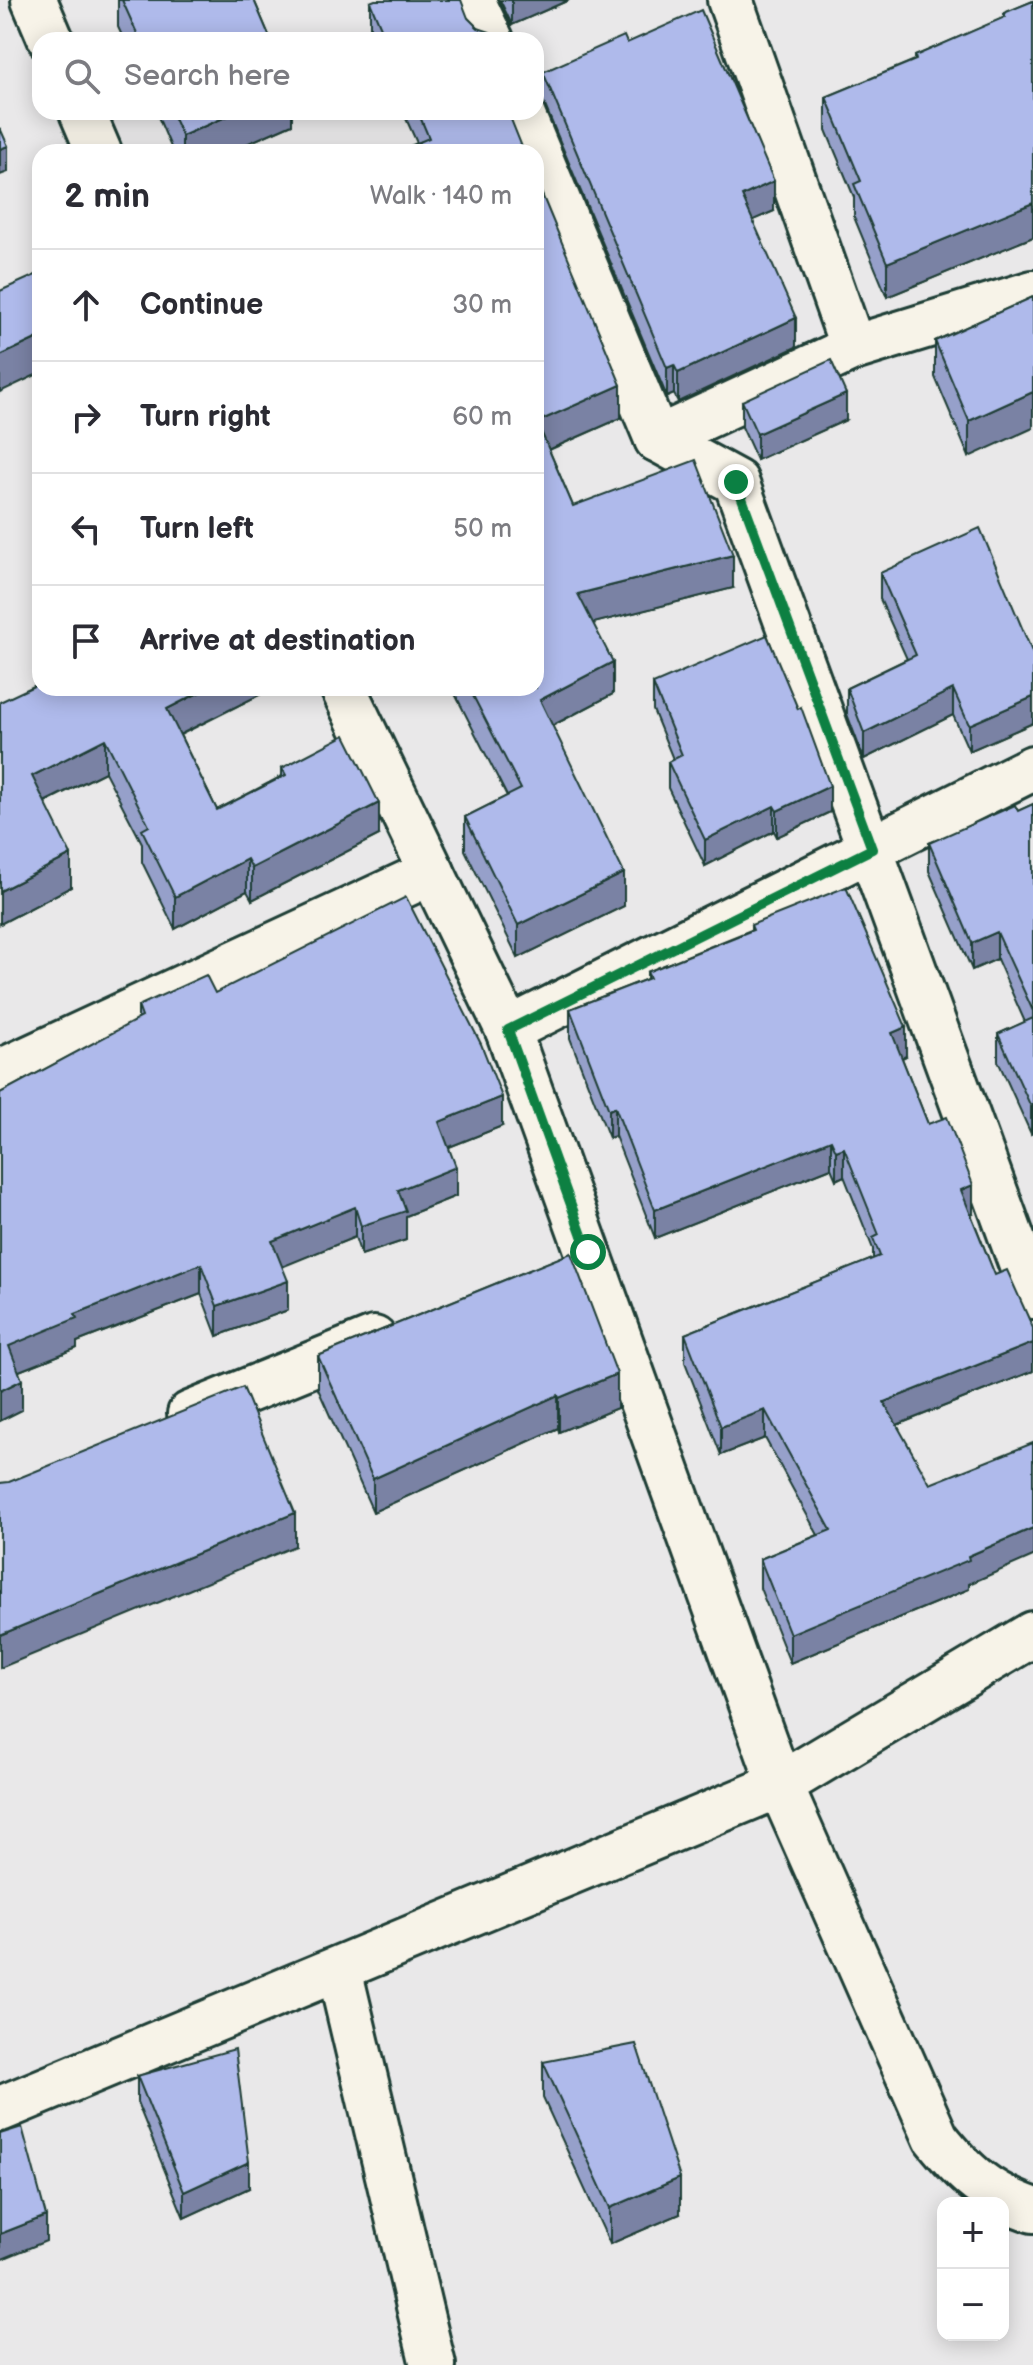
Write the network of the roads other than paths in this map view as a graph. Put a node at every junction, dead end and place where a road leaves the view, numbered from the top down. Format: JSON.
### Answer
{"nodes":[{"id":1,"x":34,"y":0,"type":"edge"},
{"id":2,"x":472,"y":0,"type":"edge"},
{"id":3,"x":730,"y":0,"type":"edge"},
{"id":4,"x":48,"y":32,"type":"edge"},
{"id":5,"x":487,"y":32,"type":"edge"},
{"id":6,"x":85,"y":120,"type":"edge"},
{"id":7,"x":524,"y":120,"type":"edge"},
{"id":8,"x":96,"y":144,"type":"edge"},
{"id":9,"x":534,"y":144,"type":"edge"},
{"id":10,"x":544,"y":167,"type":"edge"},
{"id":11,"x":1033,"y":293,"type":"edge"},
{"id":12,"x":853,"y":348,"type":"junction"},
{"id":13,"x":657,"y":439,"type":"junction"},
{"id":14,"x":347,"y":696,"type":"edge"},
{"id":15,"x":1033,"y":768,"type":"edge"},
{"id":16,"x":872,"y":849,"type":"junction"},
{"id":17,"x":432,"y":872,"type":"junction"},
{"id":18,"x":508,"y":1030,"type":"junction"},
{"id":19,"x":0,"y":1072,"type":"edge"},
{"id":20,"x":588,"y":1252,"type":"junction"},
{"id":21,"x":544,"y":1270,"type":"edge"},
{"id":22,"x":1033,"y":1296,"type":"edge"},
{"id":23,"x":411,"y":1324,"type":"edge"},
{"id":24,"x":147,"y":1432,"type":"edge"},
{"id":25,"x":1033,"y":1634,"type":"edge"},
{"id":26,"x":780,"y":1785,"type":"junction"},
{"id":27,"x":339,"y":1969,"type":"junction"},
{"id":28,"x":0,"y":2109,"type":"edge"},
{"id":29,"x":1033,"y":2210,"type":"edge"},
{"id":30,"x":433,"y":2365,"type":"edge"}],
"edges":[{"from":1,"to":4,"type":"street"},
{"from":2,"to":5,"type":"street"},
{"from":3,"to":12,"type":"street"},
{"from":6,"to":8,"type":"street"},
{"from":7,"to":9,"type":"street"},
{"from":10,"to":13,"type":"street"},
{"from":11,"to":12,"type":"street"},
{"from":12,"to":13,"type":"street"},
{"from":13,"to":16,"type":"street"},
{"from":14,"to":17,"type":"street"},
{"from":15,"to":16,"type":"street"},
{"from":16,"to":18,"type":"street"},
{"from":16,"to":22,"type":"street"},
{"from":17,"to":18,"type":"street"},
{"from":17,"to":19,"type":"street"},
{"from":18,"to":20,"type":"street"},
{"from":20,"to":21,"type":"street"},
{"from":20,"to":26,"type":"street"},
{"from":23,"to":24,"type":"street"},
{"from":25,"to":26,"type":"street"},
{"from":26,"to":27,"type":"street"},
{"from":26,"to":29,"type":"street"},
{"from":27,"to":28,"type":"street"},
{"from":27,"to":30,"type":"street"}]}
